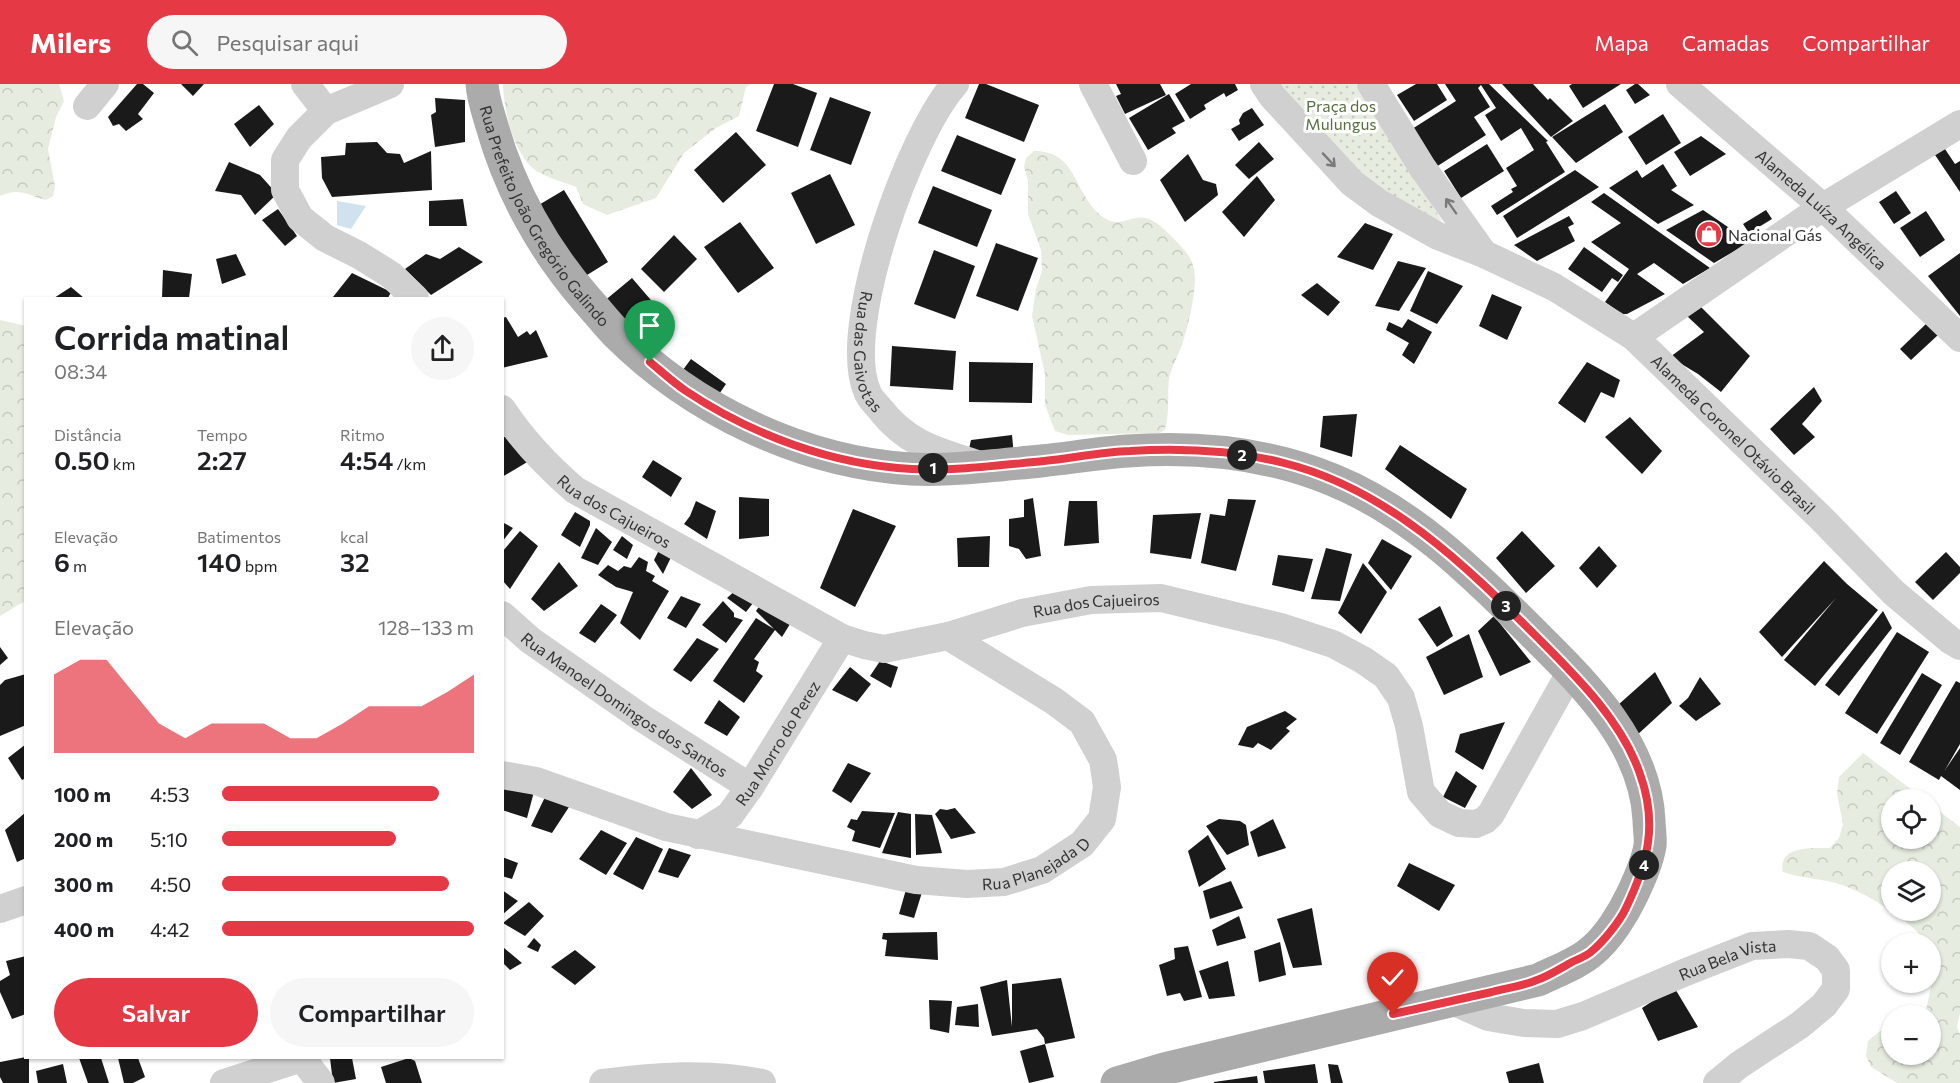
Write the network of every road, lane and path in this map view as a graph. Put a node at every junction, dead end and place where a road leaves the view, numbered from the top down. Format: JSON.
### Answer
{"nodes":[{"id":1,"x":105,"y":84,"type":"edge"},
{"id":2,"x":305,"y":84,"type":"edge"},
{"id":3,"x":390,"y":84,"type":"edge"},
{"id":4,"x":482,"y":84,"type":"edge"},
{"id":5,"x":955,"y":84,"type":"edge"},
{"id":6,"x":1093,"y":84,"type":"edge"},
{"id":7,"x":1264,"y":84,"type":"edge"},
{"id":8,"x":1371,"y":84,"type":"edge"},
{"id":9,"x":1680,"y":84,"type":"edge"},
{"id":10,"x":87,"y":106,"type":"dead end"},
{"id":11,"x":326,"y":111,"type":"junction"},
{"id":12,"x":1960,"y":123,"type":"edge"},
{"id":13,"x":1133,"y":161,"type":"dead end"},
{"id":14,"x":1823,"y":207,"type":"junction"},
{"id":15,"x":1484,"y":254,"type":"junction"},
{"id":16,"x":414,"y":297,"type":"edge"},
{"id":17,"x":1634,"y":337,"type":"junction"},
{"id":18,"x":1960,"y":338,"type":"edge"},
{"id":19,"x":504,"y":413,"type":"edge"},
{"id":20,"x":982,"y":465,"type":"junction"},
{"id":21,"x":504,"y":617,"type":"edge"},
{"id":22,"x":948,"y":636,"type":"junction"},
{"id":23,"x":842,"y":638,"type":"junction"},
{"id":24,"x":1960,"y":646,"type":"edge"},
{"id":25,"x":1571,"y":670,"type":"junction"},
{"id":26,"x":504,"y":776,"type":"edge"},
{"id":27,"x":750,"y":787,"type":"junction"},
{"id":28,"x":698,"y":834,"type":"junction"},
{"id":29,"x":24,"y":901,"type":"edge"},
{"id":30,"x":0,"y":909,"type":"edge"},
{"id":31,"x":1452,"y":1001,"type":"junction"},
{"id":32,"x":299,"y":1059,"type":"edge"},
{"id":33,"x":303,"y":1059,"type":"edge"},
{"id":34,"x":224,"y":1083,"type":"edge"},
{"id":35,"x":321,"y":1083,"type":"edge"},
{"id":36,"x":603,"y":1083,"type":"edge"},
{"id":37,"x":762,"y":1083,"type":"edge"},
{"id":38,"x":1117,"y":1083,"type":"edge"},
{"id":39,"x":1717,"y":1083,"type":"edge"}],
"edges":[{"from":1,"to":10,"type":"street"},
{"from":2,"to":11,"type":"street"},
{"from":3,"to":11,"type":"street"},
{"from":4,"to":20,"type":"main road","name":"Rua Prefeito João Gregório Galindo"},
{"from":5,"to":20,"type":"street","name":"Rua das Gaivotas"},
{"from":6,"to":13,"type":"street"},
{"from":7,"to":15,"type":"street","name":"Alameda Coronel Otávio Brasil","one_way":true},
{"from":15,"to":8,"type":"street","name":"Alameda Coronel Otávio Brasil","one_way":true},
{"from":9,"to":14,"type":"street","name":"Alameda Luíza Angélica"},
{"from":11,"to":16,"type":"street"},
{"from":12,"to":14,"type":"street"},
{"from":14,"to":17,"type":"street"},
{"from":14,"to":18,"type":"street","name":"Alameda Luíza Angélica"},
{"from":15,"to":17,"type":"street","name":"Alameda Coronel Otávio Brasil"},
{"from":17,"to":24,"type":"street","name":"Alameda Coronel Otávio Brasil"},
{"from":19,"to":23,"type":"street","name":"Rua dos Cajueiros"},
{"from":20,"to":25,"type":"main road","name":"Rua Prefeito João Gregório Galindo"},
{"from":21,"to":27,"type":"street","name":"Rua Manoel Domingos dos Santos"},
{"from":22,"to":23,"type":"street","name":"Rua dos Cajueiros"},
{"from":22,"to":25,"type":"street","name":"Rua dos Cajueiros"},
{"from":22,"to":28,"type":"street","name":"Rua Planejada D"},
{"from":23,"to":27,"type":"street","name":"Rua Morro do Perez"},
{"from":25,"to":31,"type":"main road","name":"Rua Prefeito João Gregório Galindo"},
{"from":26,"to":28,"type":"street","name":"Rua Planejada D"},
{"from":27,"to":28,"type":"street","name":"Rua Morro do Perez"},
{"from":29,"to":30,"type":"street"},
{"from":31,"to":38,"type":"main road","name":"Rua Prefeito João Gregório Galindo"},
{"from":31,"to":39,"type":"street","name":"Rua Bela Vista"},
{"from":32,"to":34,"type":"street"},
{"from":33,"to":35,"type":"street"},
{"from":36,"to":37,"type":"street"}]}
